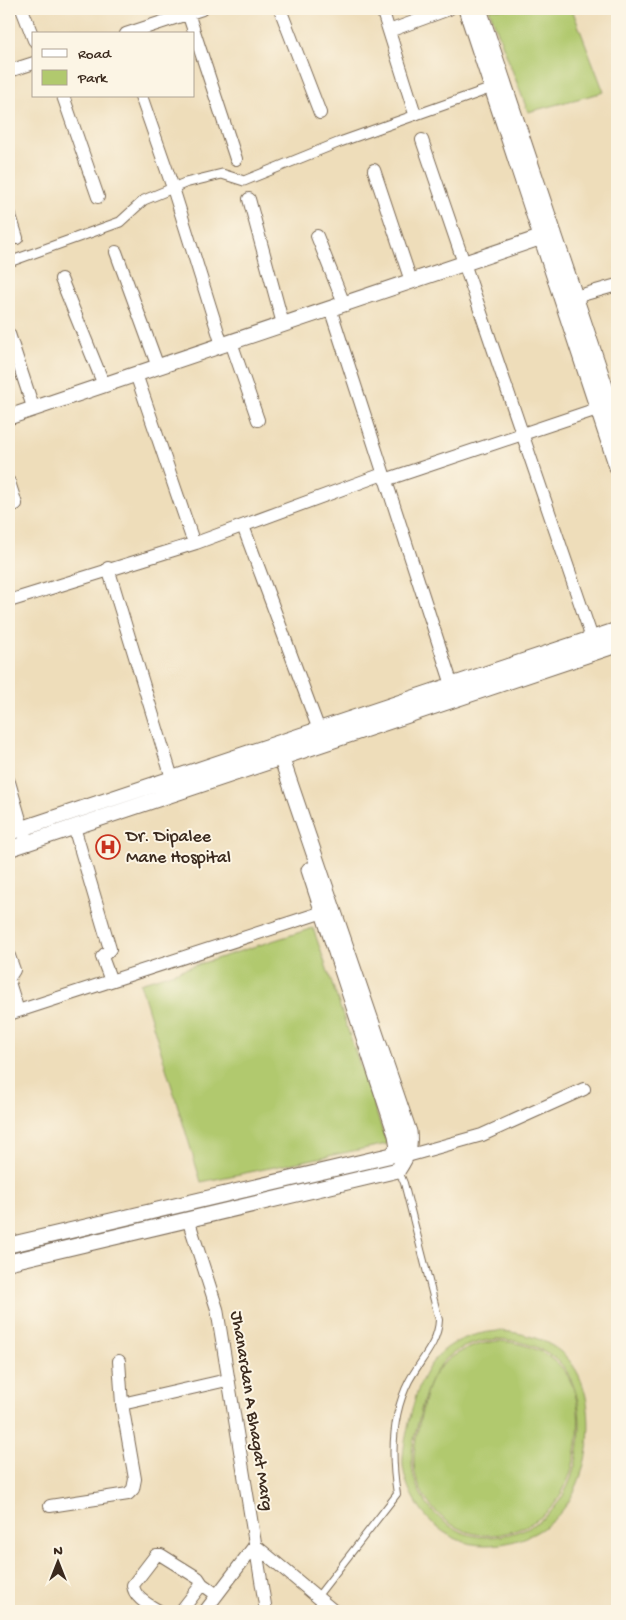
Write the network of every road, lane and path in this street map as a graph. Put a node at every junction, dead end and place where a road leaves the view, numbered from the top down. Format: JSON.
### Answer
{"nodes":[{"id":1,"x":22,"y":9,"type":"edge"},
{"id":2,"x":202,"y":9,"type":"edge"},
{"id":3,"x":280,"y":9,"type":"edge"},
{"id":4,"x":382,"y":9,"type":"edge"},
{"id":5,"x":449,"y":9,"type":"edge"},
{"id":6,"x":466,"y":9,"type":"edge"},
{"id":7,"x":479,"y":9,"type":"edge"},
{"id":8,"x":188,"y":13,"type":"junction"},
{"id":9,"x":389,"y":31,"type":"junction"},
{"id":10,"x":132,"y":32,"type":"edge"},
{"id":11,"x":194,"y":32,"type":"edge"},
{"id":12,"x":195,"y":34,"type":"edge"},
{"id":13,"x":32,"y":35,"type":"edge"},
{"id":14,"x":32,"y":64,"type":"edge"},
{"id":15,"x":9,"y":71,"type":"edge"},
{"id":16,"x":492,"y":88,"type":"junction"},
{"id":17,"x":64,"y":98,"type":"edge"},
{"id":18,"x":142,"y":98,"type":"edge"},
{"id":19,"x":320,"y":113,"type":"dead end"},
{"id":20,"x":415,"y":114,"type":"junction"},
{"id":21,"x":512,"y":128,"type":"junction"},
{"id":22,"x":422,"y":140,"type":"dead end"},
{"id":23,"x":236,"y":159,"type":"dead end"},
{"id":24,"x":374,"y":170,"type":"dead end"},
{"id":25,"x":174,"y":188,"type":"junction"},
{"id":26,"x":98,"y":197,"type":"dead end"},
{"id":27,"x":249,"y":199,"type":"dead end"},
{"id":28,"x":9,"y":212,"type":"edge"},
{"id":29,"x":548,"y":235,"type":"junction"},
{"id":30,"x":317,"y":236,"type":"dead end"},
{"id":31,"x":17,"y":238,"type":"dead end"},
{"id":32,"x":116,"y":252,"type":"dead end"},
{"id":33,"x":9,"y":262,"type":"edge"},
{"id":34,"x":466,"y":263,"type":"junction"},
{"id":35,"x":62,"y":279,"type":"dead end"},
{"id":36,"x":410,"y":281,"type":"junction"},
{"id":37,"x":617,"y":285,"type":"edge"},
{"id":38,"x":575,"y":297,"type":"junction"},
{"id":39,"x":337,"y":306,"type":"junction"},
{"id":40,"x":283,"y":324,"type":"junction"},
{"id":41,"x":10,"y":341,"type":"edge"},
{"id":42,"x":226,"y":343,"type":"junction"},
{"id":43,"x":158,"y":367,"type":"junction"},
{"id":44,"x":136,"y":374,"type":"junction"},
{"id":45,"x":104,"y":385,"type":"junction"},
{"id":46,"x":33,"y":407,"type":"junction"},
{"id":47,"x":600,"y":408,"type":"junction"},
{"id":48,"x":9,"y":417,"type":"edge"},
{"id":49,"x":258,"y":420,"type":"dead end"},
{"id":50,"x":617,"y":422,"type":"edge"},
{"id":51,"x":522,"y":434,"type":"junction"},
{"id":52,"x":617,"y":467,"type":"edge"},
{"id":53,"x":384,"y":477,"type":"junction"},
{"id":54,"x":9,"y":482,"type":"edge"},
{"id":55,"x":16,"y":504,"type":"dead end"},
{"id":56,"x":243,"y":526,"type":"junction"},
{"id":57,"x":191,"y":535,"type":"dead end"},
{"id":58,"x":108,"y":568,"type":"junction"},
{"id":59,"x":9,"y":601,"type":"edge"},
{"id":60,"x":617,"y":630,"type":"edge"},
{"id":61,"x":594,"y":645,"type":"junction"},
{"id":62,"x":617,"y":645,"type":"edge"},
{"id":63,"x":452,"y":685,"type":"junction"},
{"id":64,"x":321,"y":737,"type":"junction"},
{"id":65,"x":275,"y":752,"type":"junction"},
{"id":66,"x":9,"y":782,"type":"edge"},
{"id":67,"x":174,"y":786,"type":"junction"},
{"id":68,"x":74,"y":827,"type":"junction"},
{"id":69,"x":19,"y":835,"type":"edge"},
{"id":70,"x":9,"y":849,"type":"edge"},
{"id":71,"x":323,"y":912,"type":"junction"},
{"id":72,"x":9,"y":956,"type":"edge"},
{"id":73,"x":9,"y":978,"type":"edge"},
{"id":74,"x":111,"y":981,"type":"junction"},
{"id":75,"x":9,"y":982,"type":"edge"},
{"id":76,"x":13,"y":1012,"type":"edge"},
{"id":77,"x":584,"y":1089,"type":"dead end"},
{"id":78,"x":400,"y":1155,"type":"junction"},
{"id":79,"x":398,"y":1170,"type":"junction"},
{"id":80,"x":294,"y":1178,"type":"junction"},
{"id":81,"x":298,"y":1193,"type":"junction"},
{"id":82,"x":188,"y":1219,"type":"junction"},
{"id":83,"x":9,"y":1245,"type":"edge"},
{"id":84,"x":9,"y":1262,"type":"edge"},
{"id":85,"x":119,"y":1360,"type":"dead end"},
{"id":86,"x":227,"y":1380,"type":"junction"},
{"id":87,"x":122,"y":1404,"type":"junction"},
{"id":88,"x":50,"y":1506,"type":"dead end"},
{"id":89,"x":255,"y":1545,"type":"junction"},
{"id":90,"x":202,"y":1584,"type":"junction"},
{"id":91,"x":217,"y":1595,"type":"junction"},
{"id":92,"x":316,"y":1598,"type":"junction"},
{"id":93,"x":159,"y":1611,"type":"edge"},
{"id":94,"x":181,"y":1611,"type":"edge"},
{"id":95,"x":205,"y":1611,"type":"edge"},
{"id":96,"x":266,"y":1611,"type":"edge"},
{"id":97,"x":334,"y":1611,"type":"edge"}],
"edges":[{"from":1,"to":13,"type":"street"},
{"from":2,"to":8,"type":"street"},
{"from":3,"to":19,"type":"street"},
{"from":4,"to":9,"type":"street"},
{"from":5,"to":9,"type":"street"},
{"from":6,"to":16,"type":"street"},
{"from":7,"to":21,"type":"street"},
{"from":8,"to":10,"type":"street"},
{"from":8,"to":11,"type":"street"},
{"from":9,"to":20,"type":"street"},
{"from":12,"to":23,"type":"street"},
{"from":14,"to":15,"type":"street"},
{"from":16,"to":20,"type":"street"},
{"from":16,"to":21,"type":"street"},
{"from":17,"to":26,"type":"street"},
{"from":18,"to":25,"type":"street"},
{"from":20,"to":25,"type":"street"},
{"from":21,"to":29,"type":"street"},
{"from":22,"to":34,"type":"street"},
{"from":24,"to":36,"type":"street"},
{"from":25,"to":33,"type":"street"},
{"from":25,"to":42,"type":"street"},
{"from":27,"to":40,"type":"street"},
{"from":28,"to":31,"type":"street"},
{"from":29,"to":34,"type":"street"},
{"from":29,"to":38,"type":"street"},
{"from":29,"to":47,"type":"street"},
{"from":30,"to":39,"type":"street"},
{"from":32,"to":43,"type":"street"},
{"from":34,"to":36,"type":"street"},
{"from":34,"to":51,"type":"street"},
{"from":35,"to":45,"type":"street"},
{"from":36,"to":39,"type":"street"},
{"from":37,"to":38,"type":"street"},
{"from":38,"to":50,"type":"street"},
{"from":39,"to":40,"type":"street"},
{"from":39,"to":53,"type":"street"},
{"from":40,"to":42,"type":"street"},
{"from":41,"to":46,"type":"street"},
{"from":42,"to":43,"type":"street"},
{"from":42,"to":49,"type":"street"},
{"from":43,"to":44,"type":"street"},
{"from":44,"to":45,"type":"street"},
{"from":44,"to":57,"type":"street"},
{"from":45,"to":46,"type":"street"},
{"from":46,"to":48,"type":"street"},
{"from":47,"to":51,"type":"street"},
{"from":47,"to":52,"type":"street"},
{"from":51,"to":53,"type":"street"},
{"from":51,"to":61,"type":"street"},
{"from":53,"to":56,"type":"street"},
{"from":53,"to":63,"type":"street"},
{"from":54,"to":55,"type":"street"},
{"from":56,"to":58,"type":"street"},
{"from":56,"to":64,"type":"street"},
{"from":58,"to":59,"type":"street"},
{"from":58,"to":67,"type":"street"},
{"from":60,"to":61,"type":"street"},
{"from":61,"to":62,"type":"street"},
{"from":61,"to":63,"type":"street"},
{"from":61,"to":64,"type":"street"},
{"from":63,"to":64,"type":"street"},
{"from":64,"to":65,"type":"street"},
{"from":65,"to":67,"type":"street"},
{"from":65,"to":71,"type":"street"},
{"from":65,"to":78,"type":"street"},
{"from":66,"to":69,"type":"street"},
{"from":67,"to":68,"type":"street"},
{"from":67,"to":69,"type":"street"},
{"from":68,"to":69,"type":"street"},
{"from":68,"to":74,"type":"street"},
{"from":69,"to":70,"type":"street"},
{"from":71,"to":74,"type":"street"},
{"from":71,"to":78,"type":"street"},
{"from":72,"to":73,"type":"street"},
{"from":74,"to":76,"type":"street"},
{"from":75,"to":76,"type":"street"},
{"from":77,"to":78,"type":"street"},
{"from":78,"to":79,"type":"street"},
{"from":78,"to":80,"type":"street"},
{"from":79,"to":81,"type":"street"},
{"from":79,"to":92,"type":"lane"},
{"from":80,"to":81,"type":"street"},
{"from":80,"to":83,"type":"street"},
{"from":81,"to":82,"type":"street"},
{"from":82,"to":84,"type":"street"},
{"from":82,"to":86,"type":"street","name":"Jhanardan A Bhagat Marg"},
{"from":85,"to":87,"type":"street"},
{"from":86,"to":87,"type":"street"},
{"from":86,"to":89,"type":"street","name":"Jhanardan A Bhagat Marg"},
{"from":87,"to":88,"type":"street"},
{"from":89,"to":91,"type":"street"},
{"from":89,"to":92,"type":"street"},
{"from":89,"to":96,"type":"street","name":"Jhanardan A Bhagat Marg"},
{"from":90,"to":91,"type":"street"},
{"from":90,"to":93,"type":"street"},
{"from":90,"to":94,"type":"street"},
{"from":91,"to":95,"type":"street"},
{"from":92,"to":97,"type":"street"}]}
